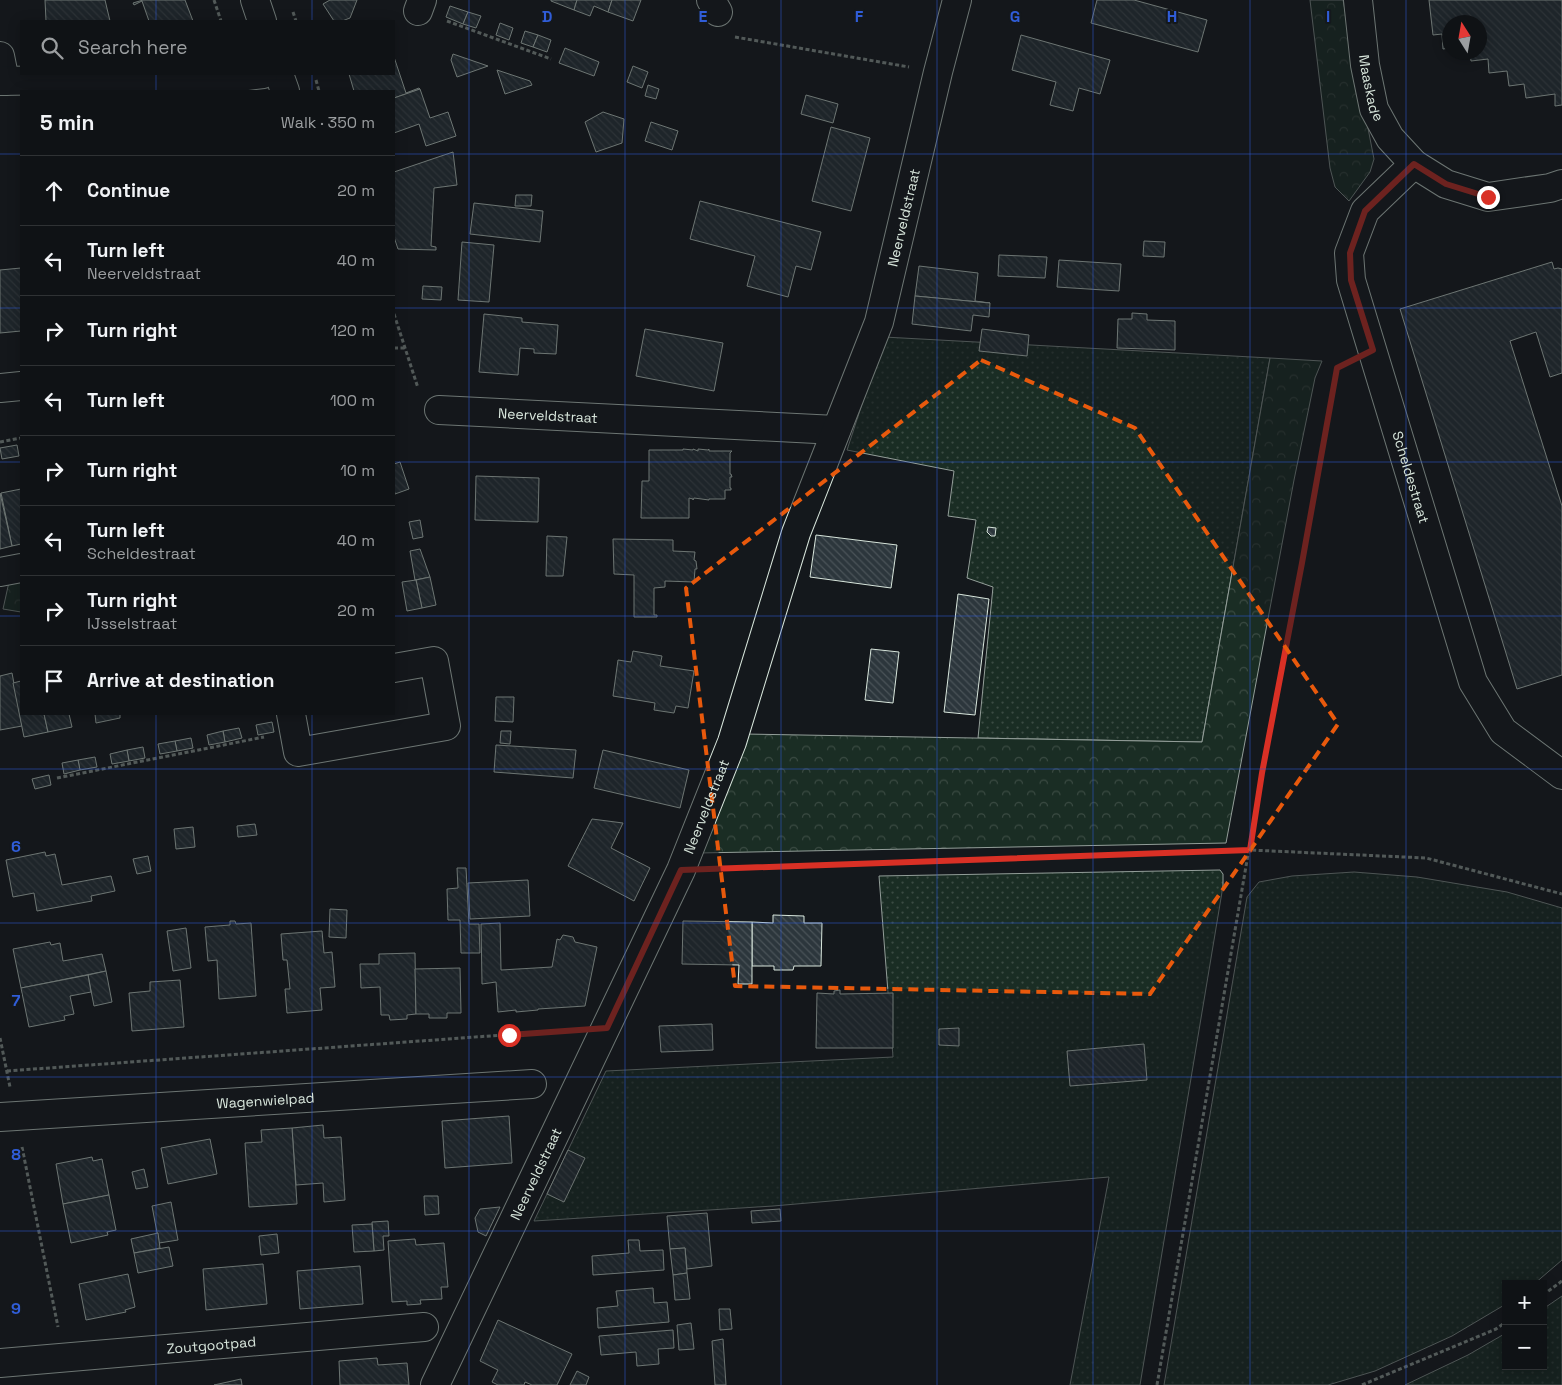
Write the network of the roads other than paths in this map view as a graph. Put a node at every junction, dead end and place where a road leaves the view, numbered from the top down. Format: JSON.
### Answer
{"nodes":[{"id":1,"x":255,"y":0,"type":"edge"},
{"id":2,"x":957,"y":0,"type":"edge"},
{"id":3,"x":1358,"y":0,"type":"edge"},
{"id":4,"x":262,"y":20,"type":"edge"},
{"id":5,"x":2,"y":73,"type":"edge"},
{"id":6,"x":20,"y":73,"type":"edge"},
{"id":7,"x":120,"y":75,"type":"edge"},
{"id":8,"x":255,"y":75,"type":"edge"},
{"id":9,"x":279,"y":75,"type":"edge"},
{"id":10,"x":285,"y":90,"type":"edge"},
{"id":11,"x":1414,"y":164,"type":"junction"},
{"id":12,"x":1562,"y":184,"type":"edge"},
{"id":13,"x":20,"y":386,"type":"edge"},
{"id":14,"x":0,"y":388,"type":"edge"},
{"id":15,"x":439,"y":410,"type":"road end"},
{"id":16,"x":836,"y":430,"type":"junction"},
{"id":17,"x":20,"y":568,"type":"edge"},
{"id":18,"x":0,"y":572,"type":"edge"},
{"id":19,"x":395,"y":668,"type":"edge"},
{"id":20,"x":293,"y":722,"type":"edge"},
{"id":21,"x":1562,"y":775,"type":"edge"},
{"id":22,"x":532,"y":1084,"type":"dead end"},
{"id":23,"x":8,"y":1117,"type":"edge"},
{"id":24,"x":424,"y":1327,"type":"dead end"},
{"id":25,"x":0,"y":1364,"type":"edge"},
{"id":26,"x":0,"y":1372,"type":"edge"},
{"id":27,"x":3,"y":1385,"type":"edge"},
{"id":28,"x":435,"y":1385,"type":"edge"}],
"edges":[{"from":1,"to":4,"type":"street"},
{"from":2,"to":16,"type":"street","name":"Neerveldstraat"},
{"from":3,"to":11,"type":"street","name":"Maaskade"},
{"from":5,"to":6,"type":"street"},
{"from":7,"to":8,"type":"street"},
{"from":9,"to":10,"type":"street"},
{"from":11,"to":12,"type":"street","name":"Maaskade"},
{"from":11,"to":21,"type":"street","name":"Scheldestraat"},
{"from":13,"to":14,"type":"street"},
{"from":15,"to":16,"type":"street","name":"Neerveldstraat"},
{"from":16,"to":28,"type":"street","name":"Neerveldstraat"},
{"from":17,"to":18,"type":"street"},
{"from":19,"to":20,"type":"street"},
{"from":22,"to":23,"type":"street","name":"Wagenwielpad"},
{"from":24,"to":25,"type":"street","name":"Zoutgootpad"},
{"from":26,"to":27,"type":"street"}]}
